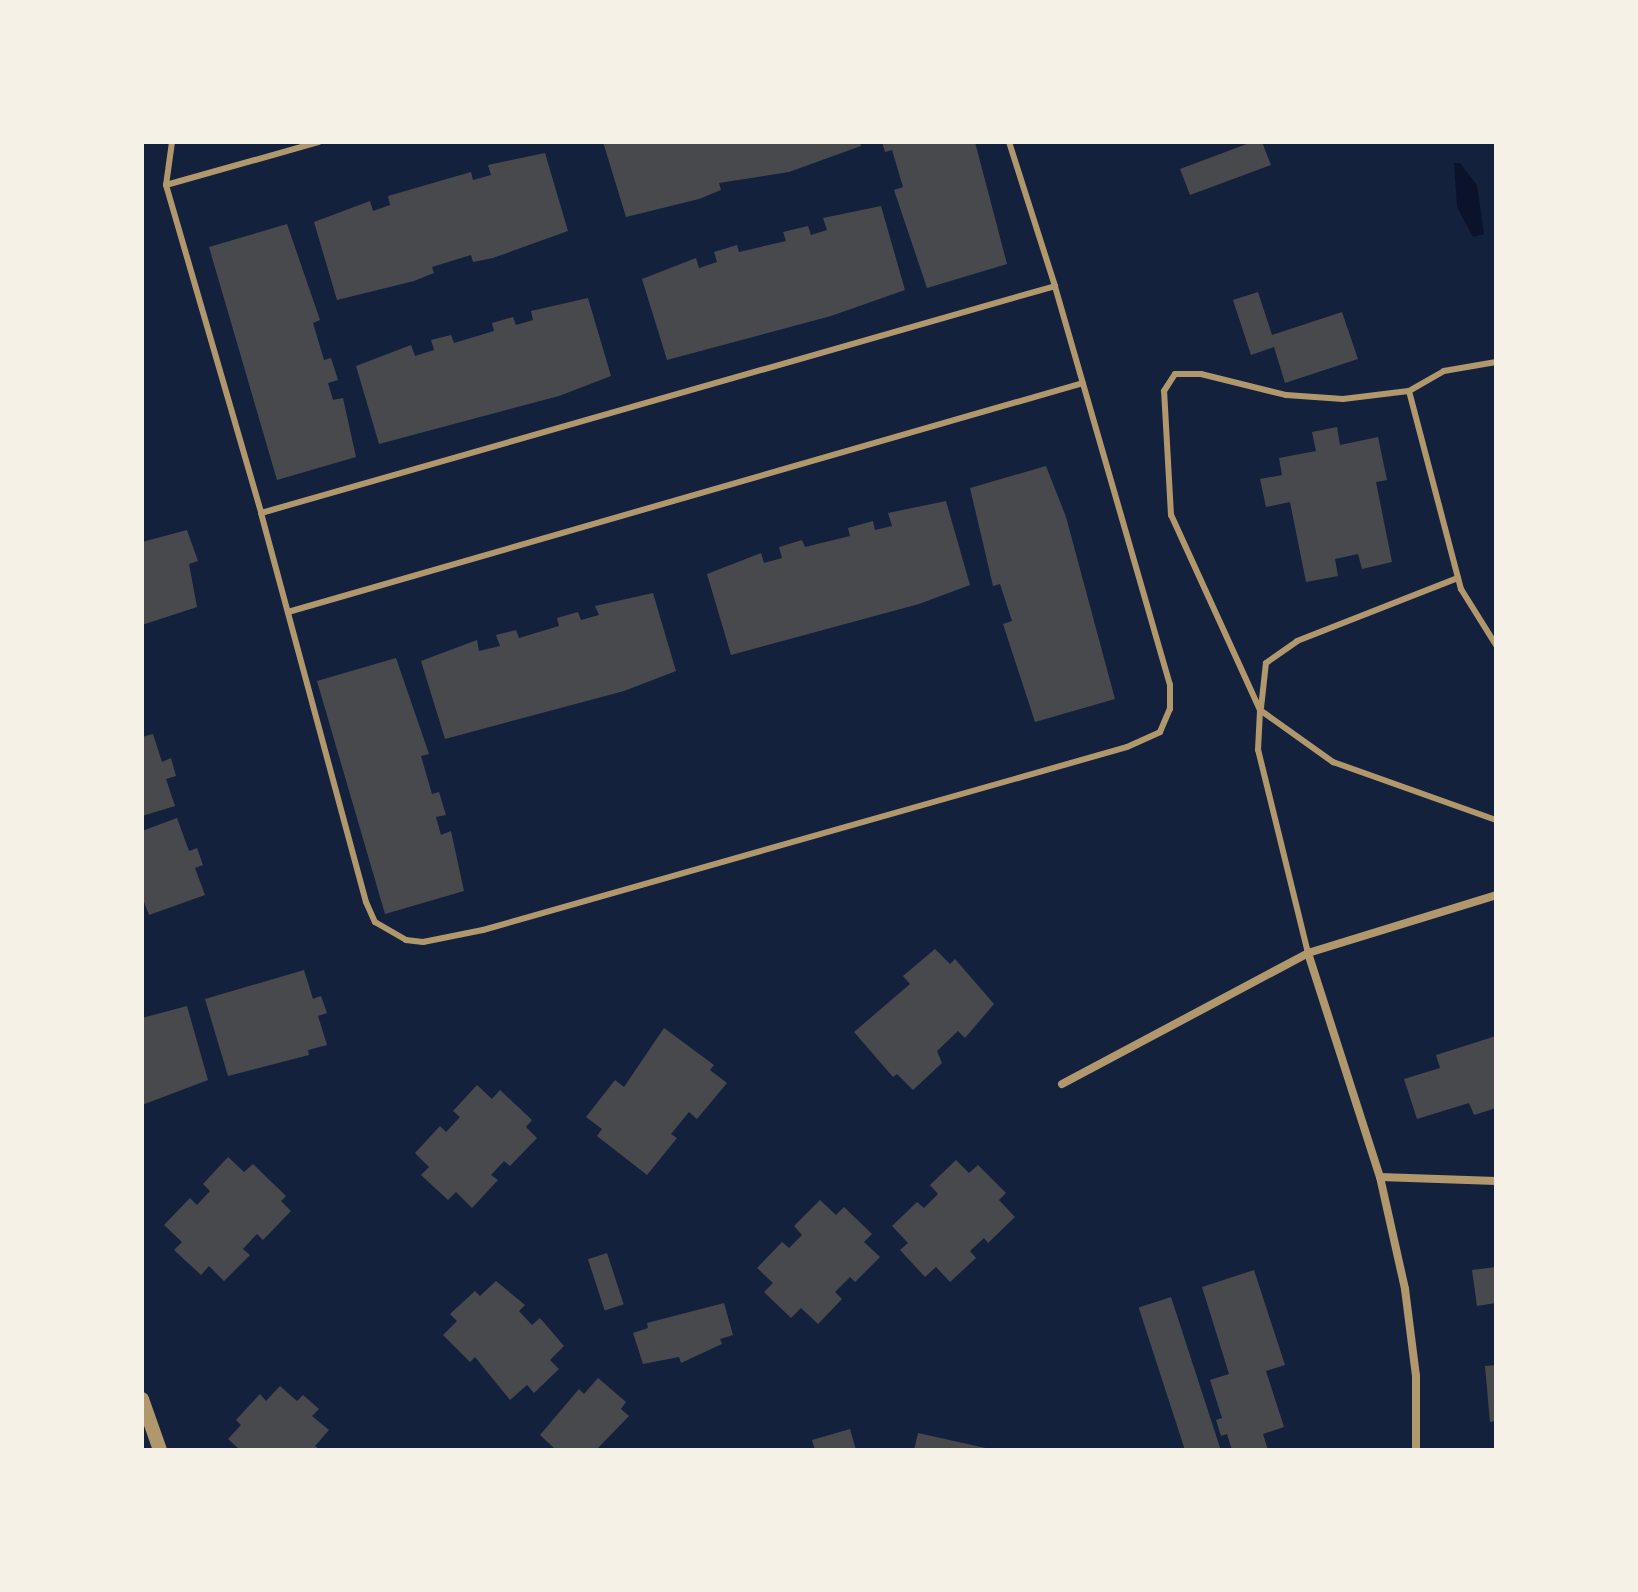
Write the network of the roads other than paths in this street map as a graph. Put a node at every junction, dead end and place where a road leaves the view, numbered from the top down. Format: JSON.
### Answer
{"nodes":[{"id":1,"x":172,"y":142,"type":"edge"},
{"id":2,"x":319,"y":142,"type":"edge"},
{"id":3,"x":1009,"y":142,"type":"edge"},
{"id":4,"x":166,"y":185,"type":"junction"},
{"id":5,"x":1055,"y":286,"type":"junction"},
{"id":6,"x":1496,"y":362,"type":"edge"},
{"id":7,"x":1083,"y":383,"type":"junction"},
{"id":8,"x":1409,"y":391,"type":"junction"},
{"id":9,"x":261,"y":513,"type":"junction"},
{"id":10,"x":1458,"y":578,"type":"junction"},
{"id":11,"x":288,"y":612,"type":"junction"},
{"id":12,"x":1496,"y":645,"type":"edge"},
{"id":13,"x":1260,"y":710,"type":"junction"},
{"id":14,"x":1496,"y":820,"type":"edge"},
{"id":15,"x":1496,"y":895,"type":"edge"},
{"id":16,"x":1308,"y":953,"type":"junction"},
{"id":17,"x":1062,"y":1084,"type":"dead end"},
{"id":18,"x":1380,"y":1177,"type":"junction"},
{"id":19,"x":1496,"y":1181,"type":"edge"},
{"id":20,"x":142,"y":1399,"type":"edge"},
{"id":21,"x":160,"y":1450,"type":"edge"},
{"id":22,"x":1416,"y":1450,"type":"edge"}],
"edges":[{"from":1,"to":4,"type":"lane"},
{"from":2,"to":4,"type":"lane"},
{"from":3,"to":5,"type":"lane"},
{"from":4,"to":9,"type":"lane"},
{"from":5,"to":7,"type":"lane"},
{"from":5,"to":9,"type":"lane"},
{"from":6,"to":8,"type":"lane"},
{"from":7,"to":11,"type":"lane"},
{"from":7,"to":11,"type":"lane"},
{"from":8,"to":10,"type":"lane"},
{"from":8,"to":13,"type":"lane"},
{"from":9,"to":11,"type":"lane"},
{"from":10,"to":12,"type":"lane"},
{"from":10,"to":13,"type":"lane"},
{"from":13,"to":14,"type":"lane"},
{"from":13,"to":16,"type":"lane"},
{"from":15,"to":16,"type":"street"},
{"from":16,"to":17,"type":"street"},
{"from":16,"to":18,"type":"street"},
{"from":18,"to":19,"type":"street"},
{"from":18,"to":22,"type":"street"},
{"from":20,"to":21,"type":"street"}]}
